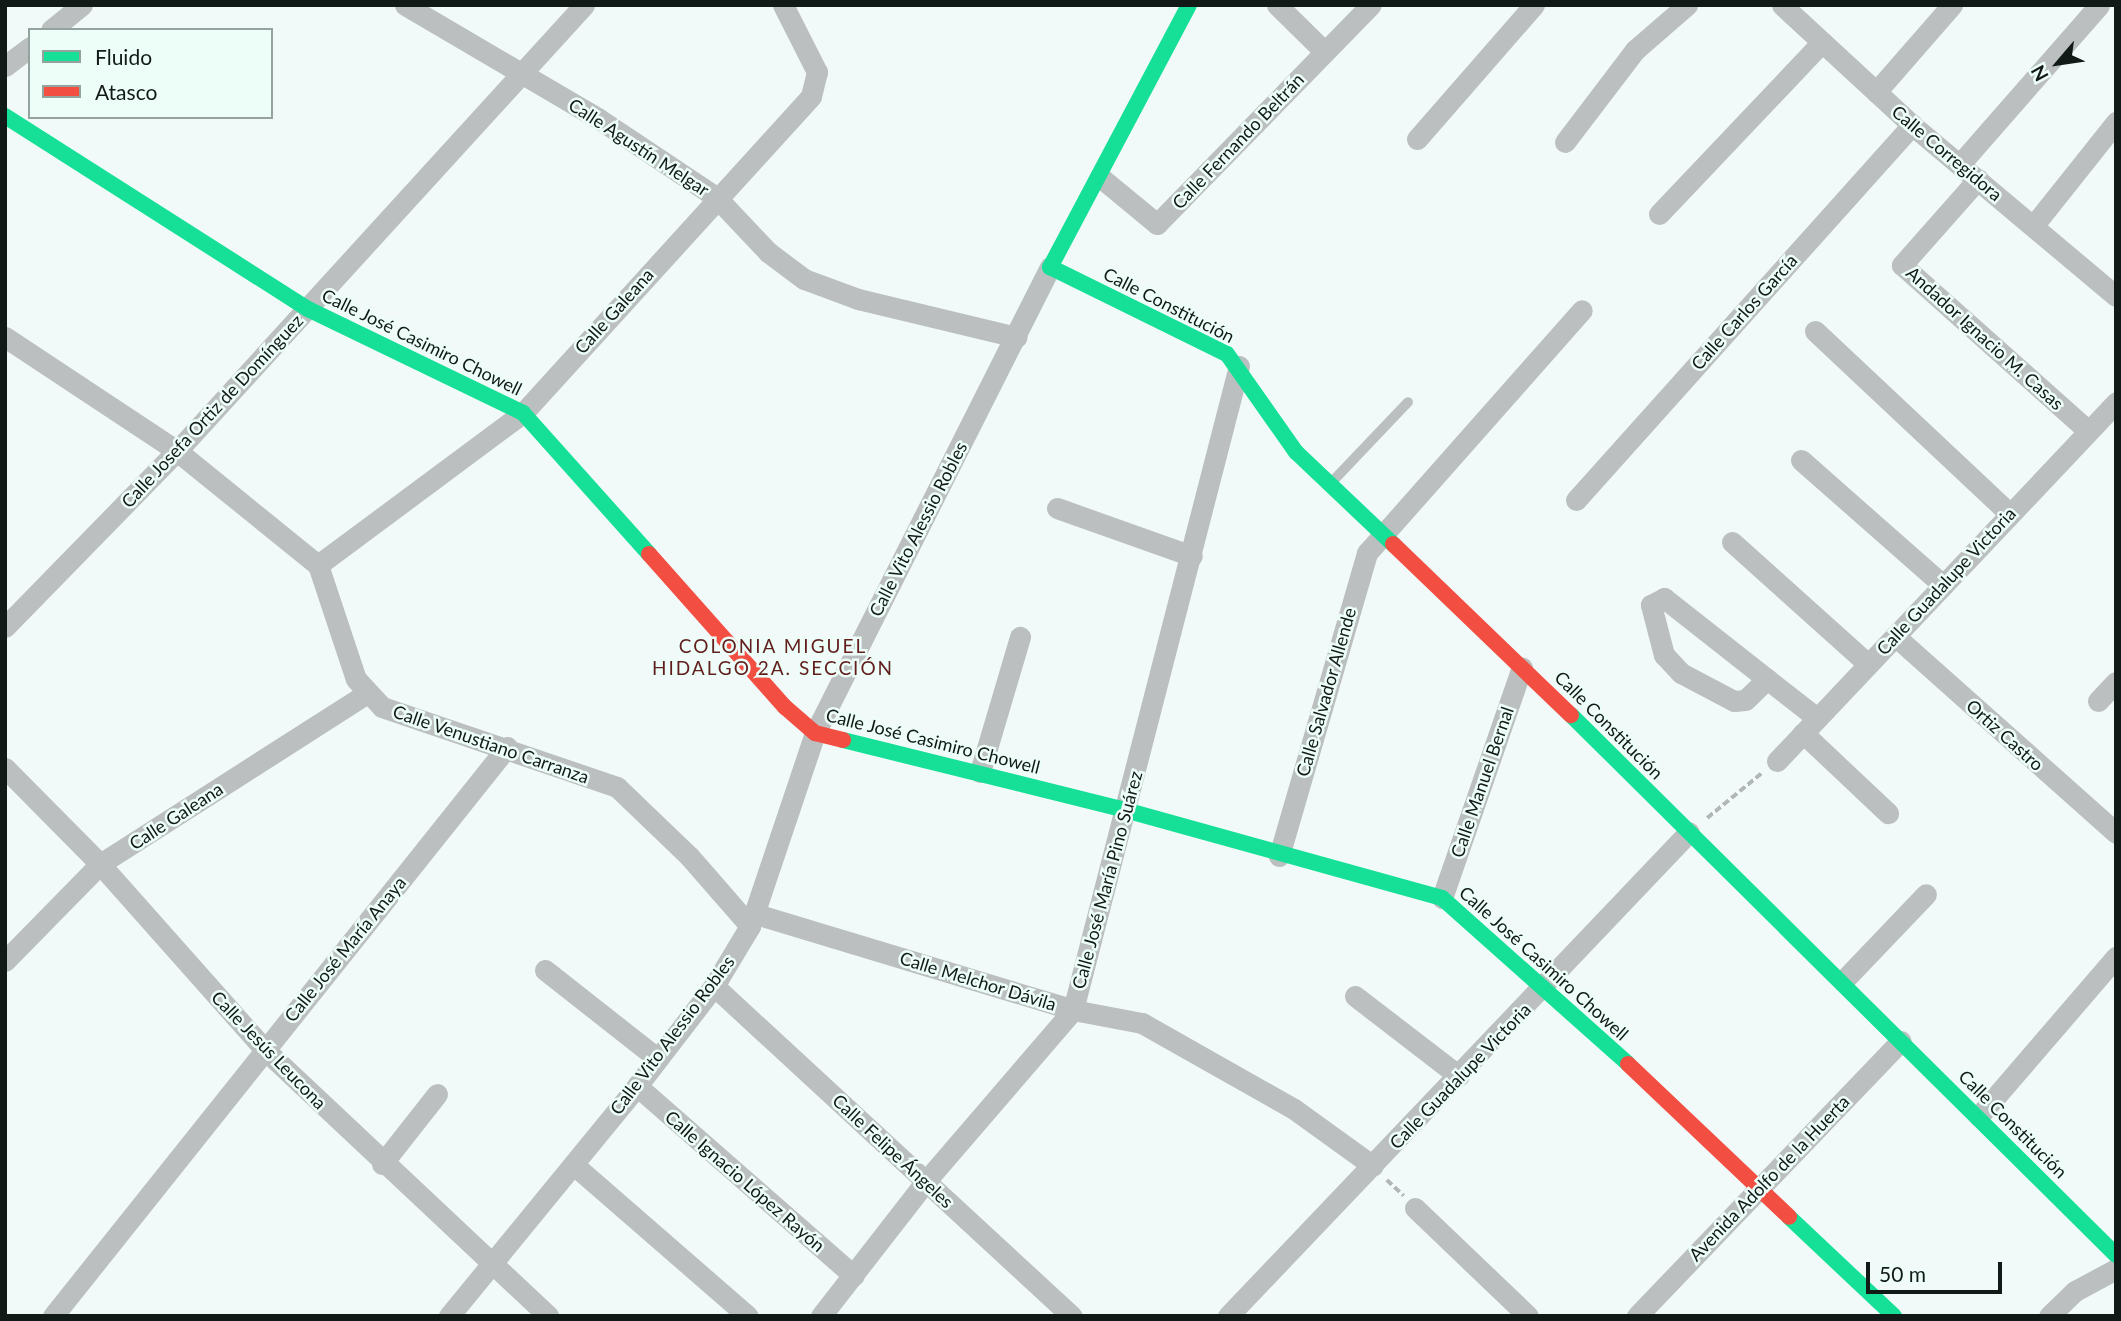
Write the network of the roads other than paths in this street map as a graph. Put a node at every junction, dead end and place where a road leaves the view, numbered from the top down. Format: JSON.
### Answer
{"nodes":[{"id":1,"x":82,"y":5,"type":"edge"},
{"id":2,"x":405,"y":5,"type":"edge"},
{"id":3,"x":584,"y":5,"type":"edge"},
{"id":4,"x":783,"y":5,"type":"edge"},
{"id":5,"x":1189,"y":5,"type":"edge"},
{"id":6,"x":1277,"y":5,"type":"edge"},
{"id":7,"x":1371,"y":5,"type":"edge"},
{"id":8,"x":1534,"y":5,"type":"edge"},
{"id":9,"x":1687,"y":5,"type":"edge"},
{"id":10,"x":1952,"y":5,"type":"edge"},
{"id":11,"x":2099,"y":5,"type":"edge"},
{"id":12,"x":1788,"y":7,"type":"edge"},
{"id":13,"x":53,"y":28,"type":"edge"},
{"id":14,"x":1822,"y":42,"type":"junction"},
{"id":15,"x":28,"y":49,"type":"edge"},
{"id":16,"x":1325,"y":52,"type":"junction"},
{"id":17,"x":5,"y":66,"type":"edge"},
{"id":18,"x":522,"y":73,"type":"junction"},
{"id":19,"x":1876,"y":92,"type":"junction"},
{"id":20,"x":5,"y":116,"type":"edge"},
{"id":21,"x":2116,"y":122,"type":"edge"},
{"id":22,"x":1912,"y":125,"type":"junction"},
{"id":23,"x":1417,"y":139,"type":"dead end"},
{"id":24,"x":1566,"y":142,"type":"dead end"},
{"id":25,"x":1960,"y":164,"type":"junction"},
{"id":26,"x":1100,"y":177,"type":"junction"},
{"id":27,"x":1978,"y":178,"type":"junction"},
{"id":28,"x":716,"y":197,"type":"junction"},
{"id":29,"x":1659,"y":214,"type":"dead end"},
{"id":30,"x":2034,"y":225,"type":"junction"},
{"id":31,"x":1050,"y":267,"type":"junction"},
{"id":32,"x":2116,"y":296,"type":"edge"},
{"id":33,"x":309,"y":309,"type":"junction"},
{"id":34,"x":1581,"y":310,"type":"dead end"},
{"id":35,"x":1815,"y":331,"type":"dead end"},
{"id":36,"x":5,"y":337,"type":"edge"},
{"id":37,"x":1016,"y":337,"type":"junction"},
{"id":38,"x":1239,"y":366,"type":"junction"},
{"id":39,"x":1408,"y":402,"type":"dead end"},
{"id":40,"x":2116,"y":402,"type":"edge"},
{"id":41,"x":523,"y":413,"type":"junction"},
{"id":42,"x":2088,"y":431,"type":"junction"},
{"id":43,"x":177,"y":452,"type":"junction"},
{"id":44,"x":1801,"y":460,"type":"dead end"},
{"id":45,"x":1330,"y":484,"type":"junction"},
{"id":46,"x":1576,"y":500,"type":"dead end"},
{"id":47,"x":1057,"y":508,"type":"dead end"},
{"id":48,"x":2010,"y":514,"type":"junction"},
{"id":49,"x":1383,"y":534,"type":"junction"},
{"id":50,"x":1732,"y":542,"type":"dead end"},
{"id":51,"x":1192,"y":556,"type":"junction"},
{"id":52,"x":318,"y":565,"type":"junction"},
{"id":53,"x":1943,"y":585,"type":"junction"},
{"id":54,"x":5,"y":626,"type":"edge"},
{"id":55,"x":1895,"y":636,"type":"junction"},
{"id":56,"x":1020,"y":638,"type":"dead end"},
{"id":57,"x":1868,"y":664,"type":"junction"},
{"id":58,"x":1522,"y":667,"type":"junction"},
{"id":59,"x":1767,"y":679,"type":"junction"},
{"id":60,"x":2116,"y":682,"type":"edge"},
{"id":61,"x":366,"y":694,"type":"junction"},
{"id":62,"x":2098,"y":701,"type":"dead end"},
{"id":63,"x":1810,"y":726,"type":"junction"},
{"id":64,"x":814,"y":733,"type":"junction"},
{"id":65,"x":507,"y":747,"type":"junction"},
{"id":66,"x":1776,"y":761,"type":"road end"},
{"id":67,"x":5,"y":768,"type":"edge"},
{"id":68,"x":980,"y":772,"type":"junction"},
{"id":69,"x":1125,"y":810,"type":"junction"},
{"id":70,"x":1888,"y":813,"type":"dead end"},
{"id":71,"x":1689,"y":832,"type":"junction"},
{"id":72,"x":2116,"y":834,"type":"edge"},
{"id":73,"x":1279,"y":856,"type":"junction"},
{"id":74,"x":100,"y":864,"type":"junction"},
{"id":75,"x":1926,"y":894,"type":"dead end"},
{"id":76,"x":1442,"y":898,"type":"junction"},
{"id":77,"x":753,"y":920,"type":"junction"},
{"id":78,"x":2116,"y":957,"type":"edge"},
{"id":79,"x":5,"y":961,"type":"edge"},
{"id":80,"x":545,"y":970,"type":"dead end"},
{"id":81,"x":1843,"y":981,"type":"junction"},
{"id":82,"x":714,"y":986,"type":"junction"},
{"id":83,"x":1546,"y":987,"type":"junction"},
{"id":84,"x":1355,"y":996,"type":"dead end"},
{"id":85,"x":1073,"y":1010,"type":"junction"},
{"id":86,"x":1901,"y":1041,"type":"junction"},
{"id":87,"x":264,"y":1049,"type":"junction"},
{"id":88,"x":657,"y":1058,"type":"junction"},
{"id":89,"x":1459,"y":1076,"type":"junction"},
{"id":90,"x":637,"y":1086,"type":"junction"},
{"id":91,"x":437,"y":1094,"type":"dead end"},
{"id":92,"x":1979,"y":1116,"type":"junction"},
{"id":93,"x":382,"y":1164,"type":"junction"},
{"id":94,"x":574,"y":1165,"type":"junction"},
{"id":95,"x":1373,"y":1166,"type":"junction"},
{"id":96,"x":926,"y":1181,"type":"junction"},
{"id":97,"x":1759,"y":1189,"type":"junction"},
{"id":98,"x":1415,"y":1208,"type":"road end"},
{"id":99,"x":2116,"y":1255,"type":"edge"},
{"id":100,"x":492,"y":1264,"type":"junction"},
{"id":101,"x":2116,"y":1269,"type":"edge"},
{"id":102,"x":854,"y":1276,"type":"junction"},
{"id":103,"x":58,"y":1314,"type":"edge"},
{"id":104,"x":449,"y":1316,"type":"edge"},
{"id":105,"x":548,"y":1316,"type":"edge"},
{"id":106,"x":748,"y":1316,"type":"edge"},
{"id":107,"x":821,"y":1316,"type":"edge"},
{"id":108,"x":1072,"y":1316,"type":"edge"},
{"id":109,"x":1228,"y":1316,"type":"edge"},
{"id":110,"x":1528,"y":1316,"type":"edge"},
{"id":111,"x":1637,"y":1316,"type":"edge"},
{"id":112,"x":1894,"y":1316,"type":"edge"},
{"id":113,"x":2049,"y":1316,"type":"edge"}],
"edges":[{"from":1,"to":13,"type":"street"},
{"from":2,"to":18,"type":"street","name":"Calle Agustín Melgar"},
{"from":3,"to":18,"type":"street","name":"Calle Josefa Ortiz de Domínguez"},
{"from":4,"to":28,"type":"street","name":"Calle Galeana"},
{"from":5,"to":26,"type":"street","name":"Calle Vito Alessio Robles"},
{"from":6,"to":16,"type":"street"},
{"from":7,"to":16,"type":"street","name":"Calle Fernando Beltrán"},
{"from":8,"to":23,"type":"street"},
{"from":9,"to":24,"type":"street"},
{"from":10,"to":19,"type":"street"},
{"from":11,"to":25,"type":"street"},
{"from":12,"to":14,"type":"street","name":"Calle Corregidora"},
{"from":14,"to":19,"type":"street","name":"Calle Corregidora"},
{"from":14,"to":29,"type":"street"},
{"from":15,"to":17,"type":"street"},
{"from":16,"to":26,"type":"street","name":"Calle Fernando Beltrán"},
{"from":18,"to":28,"type":"street","name":"Calle Agustín Melgar"},
{"from":18,"to":33,"type":"street","name":"Calle Josefa Ortiz de Domínguez"},
{"from":19,"to":22,"type":"street","name":"Calle Corregidora"},
{"from":20,"to":33,"type":"street","name":"Calle José Casimiro Chowell"},
{"from":21,"to":30,"type":"street"},
{"from":22,"to":25,"type":"street","name":"Calle Corregidora"},
{"from":22,"to":46,"type":"street","name":"Calle Carlos García"},
{"from":25,"to":27,"type":"street","name":"Calle Corregidora"},
{"from":26,"to":31,"type":"street","name":"Calle Vito Alessio Robles"},
{"from":27,"to":30,"type":"street","name":"Calle Corregidora"},
{"from":27,"to":42,"type":"street","name":"Andador Ignacio M. Casas"},
{"from":28,"to":37,"type":"street","name":"Calle Agustín Melgar"},
{"from":28,"to":41,"type":"street","name":"Calle Galeana"},
{"from":30,"to":32,"type":"street","name":"Calle Corregidora"},
{"from":31,"to":37,"type":"street","name":"Calle Vito Alessio Robles"},
{"from":31,"to":38,"type":"street","name":"Calle Constitución"},
{"from":33,"to":41,"type":"street","name":"Calle José Casimiro Chowell"},
{"from":33,"to":43,"type":"street","name":"Calle Josefa Ortiz de Domínguez"},
{"from":34,"to":49,"type":"street","name":"Calle Salvador Allende"},
{"from":35,"to":48,"type":"street"},
{"from":36,"to":43,"type":"street"},
{"from":37,"to":64,"type":"street","name":"Calle Vito Alessio Robles"},
{"from":38,"to":45,"type":"street","name":"Calle Constitución"},
{"from":38,"to":51,"type":"street","name":"Calle José María Pino Suárez"},
{"from":39,"to":45,"type":"lane"},
{"from":40,"to":42,"type":"street","name":"Calle Guadalupe Victoria"},
{"from":41,"to":52,"type":"street","name":"Calle Galeana"},
{"from":41,"to":64,"type":"street","name":"Calle José Casimiro Chowell"},
{"from":42,"to":48,"type":"street","name":"Calle Guadalupe Victoria"},
{"from":43,"to":52,"type":"street"},
{"from":43,"to":54,"type":"street","name":"Calle Josefa Ortiz de Domínguez"},
{"from":44,"to":53,"type":"street"},
{"from":45,"to":49,"type":"street","name":"Calle Constitución"},
{"from":47,"to":51,"type":"street"},
{"from":48,"to":53,"type":"street","name":"Calle Guadalupe Victoria"},
{"from":49,"to":58,"type":"street","name":"Calle Constitución"},
{"from":49,"to":73,"type":"street","name":"Calle Salvador Allende"},
{"from":50,"to":57,"type":"street"},
{"from":51,"to":69,"type":"street","name":"Calle José María Pino Suárez"},
{"from":52,"to":61,"type":"street"},
{"from":53,"to":55,"type":"street","name":"Calle Guadalupe Victoria"},
{"from":55,"to":57,"type":"street","name":"Calle Guadalupe Victoria"},
{"from":55,"to":72,"type":"street","name":"Ortiz Castro"},
{"from":56,"to":68,"type":"street"},
{"from":57,"to":63,"type":"street","name":"Calle Guadalupe Victoria"},
{"from":58,"to":71,"type":"street","name":"Calle Constitución"},
{"from":58,"to":76,"type":"street","name":"Calle Manuel Bernal"},
{"from":59,"to":59,"type":"street"},
{"from":59,"to":63,"type":"street"},
{"from":60,"to":62,"type":"street"},
{"from":61,"to":65,"type":"street","name":"Calle Venustiano Carranza"},
{"from":61,"to":74,"type":"street","name":"Calle Galeana"},
{"from":63,"to":66,"type":"street","name":"Calle Guadalupe Victoria"},
{"from":63,"to":70,"type":"street"},
{"from":64,"to":68,"type":"street","name":"Calle José Casimiro Chowell"},
{"from":64,"to":77,"type":"street","name":"Calle Vito Alessio Robles"},
{"from":65,"to":77,"type":"street","name":"Calle Venustiano Carranza"},
{"from":65,"to":87,"type":"street","name":"Calle José María Anaya"},
{"from":67,"to":74,"type":"street","name":"Calle Jesús Leucona"},
{"from":68,"to":69,"type":"street","name":"Calle José Casimiro Chowell"},
{"from":69,"to":73,"type":"street","name":"Calle José Casimiro Chowell"},
{"from":69,"to":85,"type":"street","name":"Calle José María Pino Suárez"},
{"from":71,"to":81,"type":"street","name":"Calle Constitución"},
{"from":71,"to":83,"type":"street","name":"Calle Guadalupe Victoria"},
{"from":73,"to":76,"type":"street","name":"Calle José Casimiro Chowell"},
{"from":74,"to":79,"type":"street","name":"Calle Galeana"},
{"from":74,"to":87,"type":"street","name":"Calle Jesús Leucona"},
{"from":75,"to":81,"type":"street"},
{"from":76,"to":83,"type":"street","name":"Calle José Casimiro Chowell"},
{"from":77,"to":82,"type":"street","name":"Calle Vito Alessio Robles"},
{"from":77,"to":85,"type":"street","name":"Calle Melchor Dávila"},
{"from":78,"to":92,"type":"street"},
{"from":80,"to":88,"type":"street"},
{"from":81,"to":86,"type":"street","name":"Calle Constitución"},
{"from":82,"to":88,"type":"street","name":"Calle Vito Alessio Robles"},
{"from":82,"to":96,"type":"street","name":"Calle Felipe Ángeles"},
{"from":83,"to":89,"type":"street","name":"Calle Guadalupe Victoria"},
{"from":83,"to":97,"type":"street","name":"Calle José Casimiro Chowell"},
{"from":84,"to":89,"type":"street"},
{"from":85,"to":95,"type":"street","name":"Calle Melchor Dávila"},
{"from":85,"to":96,"type":"street","name":"Calle José María Pino Suárez"},
{"from":86,"to":92,"type":"street","name":"Calle Constitución"},
{"from":86,"to":97,"type":"street","name":"Avenida Adolfo de la Huerta"},
{"from":87,"to":93,"type":"street","name":"Calle Jesús Leucona"},
{"from":87,"to":103,"type":"street","name":"Calle José María Anaya"},
{"from":88,"to":90,"type":"street","name":"Calle Vito Alessio Robles"},
{"from":89,"to":95,"type":"street","name":"Calle Guadalupe Victoria"},
{"from":90,"to":94,"type":"street","name":"Calle Vito Alessio Robles"},
{"from":90,"to":102,"type":"street","name":"Calle Ignacio López Rayón"},
{"from":91,"to":93,"type":"street"},
{"from":92,"to":99,"type":"street","name":"Calle Constitución"},
{"from":93,"to":100,"type":"street","name":"Calle Jesús Leucona"},
{"from":94,"to":100,"type":"street","name":"Calle Vito Alessio Robles"},
{"from":94,"to":106,"type":"street"},
{"from":95,"to":109,"type":"street","name":"Calle Guadalupe Victoria"},
{"from":96,"to":102,"type":"street","name":"Calle José María Pino Suárez"},
{"from":96,"to":108,"type":"street","name":"Calle Felipe Ángeles"},
{"from":97,"to":111,"type":"street","name":"Avenida Adolfo de la Huerta"},
{"from":97,"to":112,"type":"street","name":"Calle José Casimiro Chowell"},
{"from":98,"to":110,"type":"street"},
{"from":100,"to":104,"type":"street","name":"Calle Vito Alessio Robles"},
{"from":100,"to":105,"type":"street","name":"Calle Jesús Leucona"},
{"from":101,"to":113,"type":"street"},
{"from":102,"to":107,"type":"street","name":"Calle José María Pino Suárez"}]}
